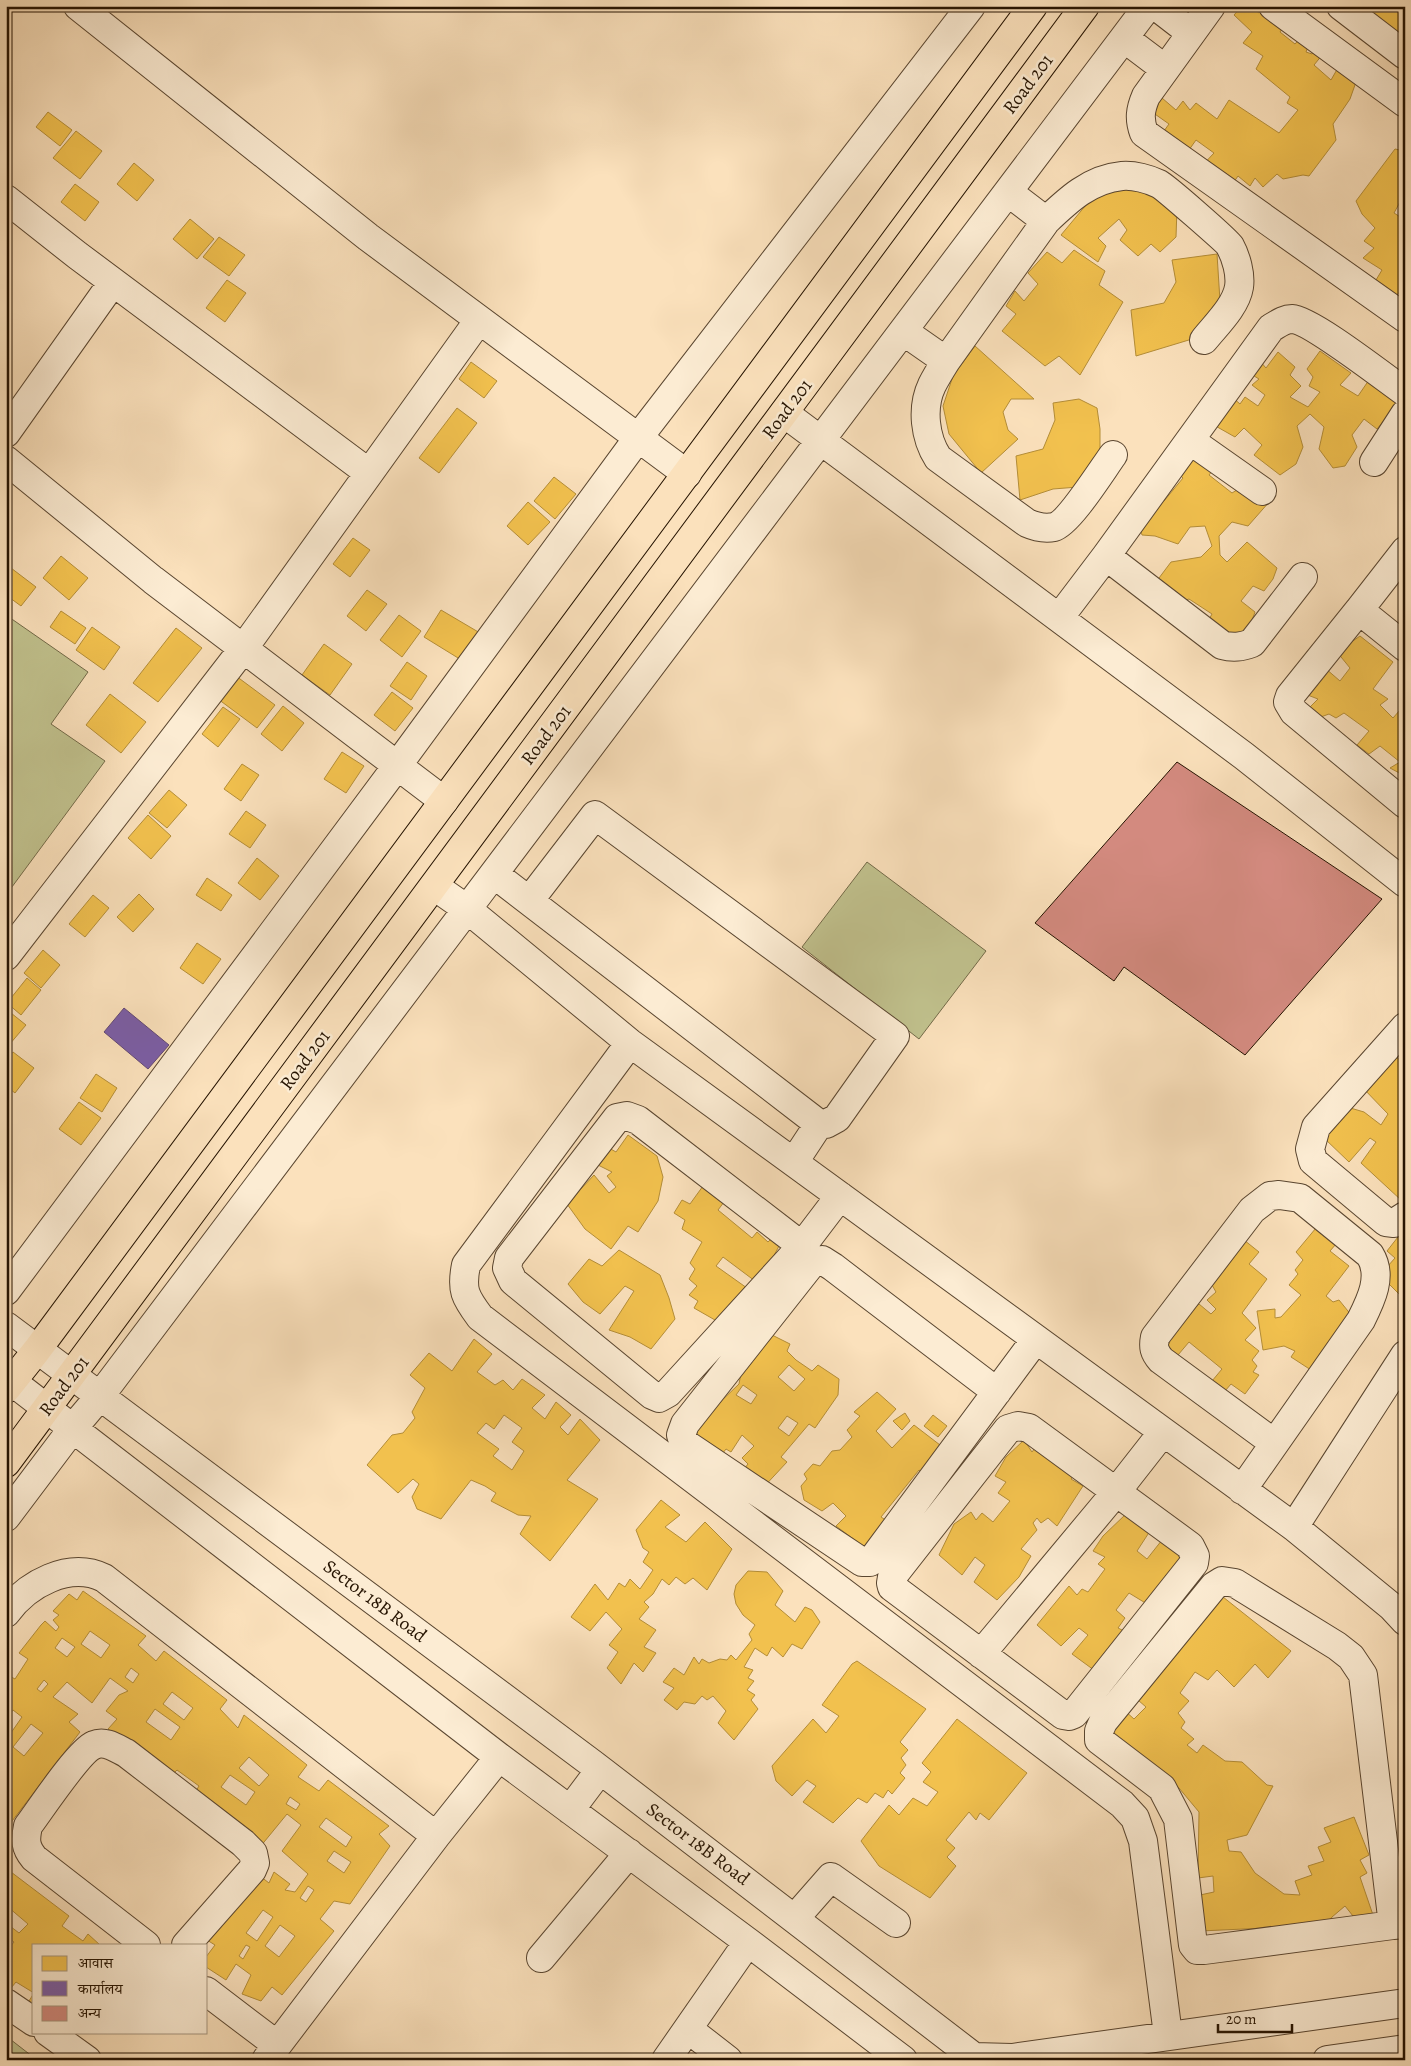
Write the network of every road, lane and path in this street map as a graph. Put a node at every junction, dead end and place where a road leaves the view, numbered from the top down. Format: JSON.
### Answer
{"nodes":[{"id":1,"x":78,"y":6,"type":"edge"},
{"id":2,"x":971,"y":6,"type":"edge"},
{"id":3,"x":1033,"y":6,"type":"edge"},
{"id":4,"x":1086,"y":6,"type":"edge"},
{"id":5,"x":1148,"y":6,"type":"edge"},
{"id":6,"x":1156,"y":6,"type":"edge"},
{"id":7,"x":1211,"y":6,"type":"edge"},
{"id":8,"x":1273,"y":6,"type":"edge"},
{"id":9,"x":1341,"y":6,"type":"edge"},
{"id":10,"x":1191,"y":33,"type":"junction"},
{"id":11,"x":1124,"y":38,"type":"junction"},
{"id":12,"x":1405,"y":55,"type":"edge"},
{"id":13,"x":1165,"y":69,"type":"junction"},
{"id":14,"x":1405,"y":103,"type":"edge"},
{"id":15,"x":1008,"y":192,"type":"junction"},
{"id":16,"x":6,"y":199,"type":"edge"},
{"id":17,"x":1046,"y":222,"type":"junction"},
{"id":18,"x":113,"y":282,"type":"junction"},
{"id":19,"x":1405,"y":318,"type":"edge"},
{"id":20,"x":479,"y":320,"type":"junction"},
{"id":21,"x":903,"y":331,"type":"junction"},
{"id":22,"x":1204,"y":340,"type":"dead end"},
{"id":23,"x":946,"y":362,"type":"junction"},
{"id":24,"x":1405,"y":392,"type":"edge"},
{"id":25,"x":784,"y":413,"type":"junction"},
{"id":26,"x":1405,"y":414,"type":"edge"},
{"id":27,"x":6,"y":433,"type":"edge"},
{"id":28,"x":638,"y":438,"type":"junction"},
{"id":29,"x":821,"y":440,"type":"junction"},
{"id":30,"x":1191,"y":441,"type":"junction"},
{"id":31,"x":1113,"y":455,"type":"dead end"},
{"id":32,"x":6,"y":460,"type":"edge"},
{"id":33,"x":1374,"y":462,"type":"dead end"},
{"id":34,"x":369,"y":473,"type":"junction"},
{"id":35,"x":687,"y":474,"type":"junction"},
{"id":36,"x":1262,"y":491,"type":"dead end"},
{"id":37,"x":1405,"y":551,"type":"edge"},
{"id":38,"x":1106,"y":556,"type":"junction"},
{"id":39,"x":1302,"y":577,"type":"dead end"},
{"id":40,"x":1358,"y":610,"type":"junction"},
{"id":41,"x":1059,"y":618,"type":"junction"},
{"id":42,"x":1405,"y":647,"type":"edge"},
{"id":43,"x":243,"y":649,"type":"junction"},
{"id":44,"x":397,"y":766,"type":"junction"},
{"id":45,"x":444,"y":802,"type":"junction"},
{"id":46,"x":1405,"y":804,"type":"edge"},
{"id":47,"x":494,"y":874,"type":"junction"},
{"id":48,"x":1405,"y":883,"type":"edge"},
{"id":49,"x":434,"y":886,"type":"junction"},
{"id":50,"x":529,"y":901,"type":"junction"},
{"id":51,"x":467,"y":909,"type":"junction"},
{"id":52,"x":6,"y":956,"type":"edge"},
{"id":53,"x":1405,"y":1027,"type":"edge"},
{"id":54,"x":630,"y":1043,"type":"junction"},
{"id":55,"x":819,"y":1124,"type":"junction"},
{"id":56,"x":794,"y":1162,"type":"junction"},
{"id":57,"x":840,"y":1196,"type":"junction"},
{"id":58,"x":1405,"y":1216,"type":"edge"},
{"id":59,"x":802,"y":1246,"type":"junction"},
{"id":60,"x":6,"y":1291,"type":"edge"},
{"id":61,"x":6,"y":1326,"type":"edge"},
{"id":62,"x":1036,"y":1339,"type":"junction"},
{"id":63,"x":37,"y":1350,"type":"junction"},
{"id":64,"x":1405,"y":1355,"type":"edge"},
{"id":65,"x":72,"y":1375,"type":"junction"},
{"id":66,"x":8,"y":1382,"type":"edge"},
{"id":67,"x":997,"y":1392,"type":"junction"},
{"id":68,"x":100,"y":1396,"type":"junction"},
{"id":69,"x":47,"y":1408,"type":"junction"},
{"id":70,"x":73,"y":1428,"type":"junction"},
{"id":71,"x":1163,"y":1432,"type":"junction"},
{"id":72,"x":1274,"y":1443,"type":"junction"},
{"id":73,"x":6,"y":1463,"type":"edge"},
{"id":74,"x":1242,"y":1490,"type":"junction"},
{"id":75,"x":1116,"y":1492,"type":"junction"},
{"id":76,"x":6,"y":1517,"type":"edge"},
{"id":77,"x":1294,"y":1527,"type":"junction"},
{"id":78,"x":6,"y":1613,"type":"edge"},
{"id":79,"x":1405,"y":1621,"type":"edge"},
{"id":80,"x":981,"y":1654,"type":"junction"},
{"id":81,"x":499,"y":1757,"type":"junction"},
{"id":82,"x":600,"y":1770,"type":"junction"},
{"id":83,"x":570,"y":1810,"type":"junction"},
{"id":84,"x":436,"y":1836,"type":"junction"},
{"id":85,"x":629,"y":1853,"type":"junction"},
{"id":86,"x":795,"y":1918,"type":"junction"},
{"id":87,"x":896,"y":1923,"type":"dead end"},
{"id":88,"x":1399,"y":1924,"type":"edge"},
{"id":89,"x":748,"y":1942,"type":"junction"},
{"id":90,"x":145,"y":1944,"type":"edge"},
{"id":91,"x":187,"y":1944,"type":"edge"},
{"id":92,"x":541,"y":1958,"type":"dead end"},
{"id":93,"x":208,"y":1993,"type":"edge"},
{"id":94,"x":6,"y":2003,"type":"edge"},
{"id":95,"x":1405,"y":2003,"type":"edge"},
{"id":96,"x":32,"y":2021,"type":"edge"},
{"id":97,"x":688,"y":2029,"type":"junction"},
{"id":98,"x":51,"y":2034,"type":"edge"},
{"id":99,"x":1168,"y":2035,"type":"junction"},
{"id":100,"x":1405,"y":2049,"type":"edge"},
{"id":101,"x":271,"y":2052,"type":"edge"},
{"id":102,"x":87,"y":2060,"type":"edge"},
{"id":103,"x":666,"y":2060,"type":"edge"},
{"id":104,"x":728,"y":2060,"type":"edge"},
{"id":105,"x":903,"y":2060,"type":"edge"},
{"id":106,"x":1327,"y":2060,"type":"edge"}],
"edges":[{"from":1,"to":20,"type":"street"},
{"from":2,"to":28,"type":"street"},
{"from":3,"to":35,"type":"main road"},
{"from":4,"to":25,"type":"main road","name":"Road 201"},
{"from":5,"to":11,"type":"street"},
{"from":6,"to":10,"type":"street"},
{"from":7,"to":10,"type":"street"},
{"from":8,"to":14,"type":"street"},
{"from":9,"to":12,"type":"street"},
{"from":10,"to":13,"type":"street"},
{"from":11,"to":13,"type":"street"},
{"from":11,"to":15,"type":"street"},
{"from":13,"to":19,"type":"street"},
{"from":15,"to":17,"type":"street"},
{"from":15,"to":21,"type":"street"},
{"from":16,"to":18,"type":"street"},
{"from":17,"to":22,"type":"street"},
{"from":17,"to":23,"type":"street"},
{"from":18,"to":27,"type":"street"},
{"from":18,"to":34,"type":"street"},
{"from":20,"to":28,"type":"street"},
{"from":20,"to":34,"type":"street"},
{"from":21,"to":23,"type":"street"},
{"from":21,"to":29,"type":"street"},
{"from":23,"to":31,"type":"street"},
{"from":24,"to":30,"type":"street"},
{"from":25,"to":29,"type":"street"},
{"from":25,"to":49,"type":"main road","name":"Road 201"},
{"from":26,"to":33,"type":"street"},
{"from":28,"to":35,"type":"street"},
{"from":28,"to":44,"type":"street"},
{"from":29,"to":41,"type":"street"},
{"from":29,"to":47,"type":"street"},
{"from":30,"to":36,"type":"street"},
{"from":30,"to":38,"type":"street"},
{"from":32,"to":43,"type":"street"},
{"from":34,"to":43,"type":"street"},
{"from":35,"to":45,"type":"main road"},
{"from":37,"to":40,"type":"street"},
{"from":38,"to":39,"type":"street"},
{"from":38,"to":41,"type":"street"},
{"from":40,"to":42,"type":"street"},
{"from":40,"to":46,"type":"street"},
{"from":41,"to":48,"type":"street"},
{"from":43,"to":44,"type":"street"},
{"from":43,"to":52,"type":"street"},
{"from":44,"to":45,"type":"street"},
{"from":44,"to":60,"type":"street"},
{"from":45,"to":63,"type":"main road"},
{"from":47,"to":50,"type":"street"},
{"from":47,"to":51,"type":"street"},
{"from":49,"to":51,"type":"street"},
{"from":49,"to":65,"type":"main road","name":"Road 201"},
{"from":50,"to":55,"type":"street"},
{"from":50,"to":55,"type":"street"},
{"from":51,"to":54,"type":"street"},
{"from":51,"to":68,"type":"street"},
{"from":53,"to":58,"type":"street"},
{"from":54,"to":56,"type":"street"},
{"from":54,"to":99,"type":"street"},
{"from":55,"to":56,"type":"street"},
{"from":56,"to":57,"type":"street"},
{"from":57,"to":59,"type":"street"},
{"from":57,"to":62,"type":"street"},
{"from":59,"to":59,"type":"street"},
{"from":61,"to":63,"type":"street","name":"Sector 18B Road"},
{"from":62,"to":67,"type":"street"},
{"from":62,"to":71,"type":"street"},
{"from":63,"to":65,"type":"street","name":"Sector 18B Road"},
{"from":63,"to":66,"type":"main road"},
{"from":64,"to":77,"type":"street"},
{"from":65,"to":68,"type":"street","name":"Sector 18B Road"},
{"from":65,"to":69,"type":"main road","name":"Road 201"},
{"from":66,"to":69,"type":"street"},
{"from":67,"to":67,"type":"street"},
{"from":68,"to":70,"type":"street"},
{"from":68,"to":82,"type":"street","name":"Sector 18B Road"},
{"from":69,"to":70,"type":"street"},
{"from":69,"to":73,"type":"main road","name":"Road 201"},
{"from":70,"to":76,"type":"street"},
{"from":70,"to":81,"type":"street"},
{"from":71,"to":74,"type":"street"},
{"from":71,"to":75,"type":"street"},
{"from":72,"to":72,"type":"street"},
{"from":72,"to":74,"type":"street"},
{"from":74,"to":77,"type":"street"},
{"from":75,"to":80,"type":"street"},
{"from":75,"to":80,"type":"street"},
{"from":75,"to":80,"type":"street"},
{"from":77,"to":79,"type":"street"},
{"from":78,"to":84,"type":"street"},
{"from":81,"to":83,"type":"street"},
{"from":81,"to":84,"type":"street"},
{"from":82,"to":83,"type":"street"},
{"from":82,"to":86,"type":"street","name":"Sector 18B Road"},
{"from":83,"to":85,"type":"street"},
{"from":84,"to":101,"type":"street"},
{"from":85,"to":89,"type":"street"},
{"from":85,"to":92,"type":"street"},
{"from":86,"to":87,"type":"street"},
{"from":86,"to":99,"type":"street","name":"Sector 18B Road"},
{"from":88,"to":88,"type":"street"},
{"from":89,"to":97,"type":"street"},
{"from":89,"to":105,"type":"street"},
{"from":90,"to":91,"type":"street"},
{"from":93,"to":101,"type":"street"},
{"from":94,"to":96,"type":"street"},
{"from":95,"to":99,"type":"street","name":"Sector 18B Road"},
{"from":97,"to":103,"type":"street"},
{"from":97,"to":104,"type":"street"},
{"from":98,"to":102,"type":"street"},
{"from":100,"to":106,"type":"street"}]}
